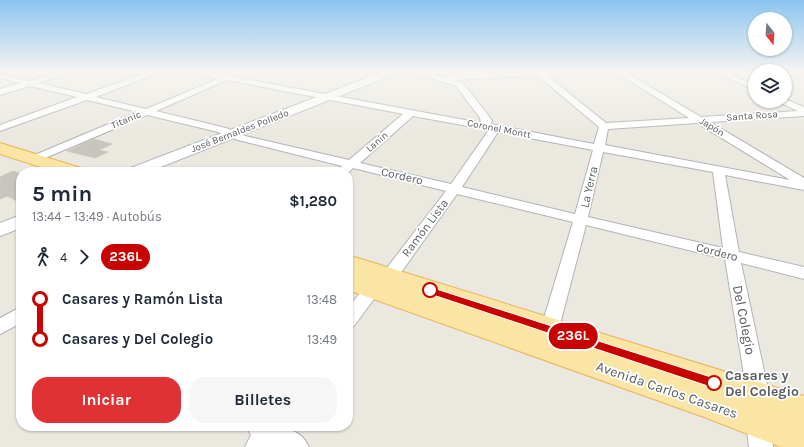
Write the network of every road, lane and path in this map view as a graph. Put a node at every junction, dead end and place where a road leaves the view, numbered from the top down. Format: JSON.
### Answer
{"nodes":[{"id":1,"x":68,"y":93,"type":"edge"},
{"id":2,"x":96,"y":93,"type":"edge"},
{"id":3,"x":191,"y":93,"type":"edge"},
{"id":4,"x":305,"y":93,"type":"edge"},
{"id":5,"x":338,"y":93,"type":"edge"},
{"id":6,"x":466,"y":93,"type":"edge"},
{"id":7,"x":559,"y":93,"type":"edge"},
{"id":8,"x":654,"y":93,"type":"edge"},
{"id":9,"x":84,"y":97,"type":"junction"},
{"id":10,"x":327,"y":97,"type":"junction"},
{"id":11,"x":792,"y":105,"type":"edge"},
{"id":12,"x":804,"y":111,"type":"edge"},
{"id":13,"x":145,"y":112,"type":"junction"},
{"id":14,"x":411,"y":112,"type":"junction"},
{"id":15,"x":699,"y":120,"type":"junction"},
{"id":16,"x":604,"y":126,"type":"junction"},
{"id":17,"x":490,"y":127,"type":"junction"},
{"id":18,"x":0,"y":128,"type":"edge"},
{"id":19,"x":233,"y":134,"type":"junction"},
{"id":20,"x":598,"y":147,"type":"junction"},
{"id":21,"x":0,"y":148,"type":"edge"},
{"id":22,"x":0,"y":159,"type":"edge"},
{"id":23,"x":36,"y":166,"type":"edge"},
{"id":24,"x":147,"y":167,"type":"edge"},
{"id":25,"x":344,"y":167,"type":"edge"},
{"id":26,"x":348,"y":167,"type":"edge"},
{"id":27,"x":353,"y":169,"type":"edge"},
{"id":28,"x":718,"y":169,"type":"junction"},
{"id":29,"x":804,"y":184,"type":"edge"},
{"id":30,"x":454,"y":188,"type":"junction"},
{"id":31,"x":581,"y":218,"type":"junction"},
{"id":32,"x":16,"y":223,"type":"edge"},
{"id":33,"x":0,"y":230,"type":"edge"},
{"id":34,"x":732,"y":256,"type":"junction"},
{"id":35,"x":353,"y":267,"type":"edge"},
{"id":36,"x":804,"y":273,"type":"edge"},
{"id":37,"x":370,"y":282,"type":"edge"},
{"id":38,"x":353,"y":312,"type":"edge"},
{"id":39,"x":16,"y":317,"type":"edge"},
{"id":40,"x":0,"y":328,"type":"edge"},
{"id":41,"x":550,"y":328,"type":"junction"},
{"id":42,"x":804,"y":412,"type":"edge"},
{"id":43,"x":759,"y":422,"type":"edge"},
{"id":44,"x":263,"y":433,"type":"edge"},
{"id":45,"x":804,"y":438,"type":"edge"},
{"id":46,"x":297,"y":447,"type":"edge"}],
"edges":[{"from":1,"to":9,"type":"street","name":"Cordero"},
{"from":2,"to":9,"type":"street"},
{"from":3,"to":13,"type":"street","name":"Titanic"},
{"from":4,"to":10,"type":"street","name":"Coronel Montt"},
{"from":5,"to":10,"type":"main road","name":"José Bernaldes Polledo"},
{"from":6,"to":17,"type":"street"},
{"from":7,"to":16,"type":"street"},
{"from":8,"to":15,"type":"street","name":"Japón"},
{"from":9,"to":13,"type":"street","name":"Cordero"},
{"from":9,"to":18,"type":"street"},
{"from":10,"to":14,"type":"street","name":"Coronel Montt"},
{"from":10,"to":19,"type":"main road","name":"José Bernaldes Polledo"},
{"from":11,"to":12,"type":"street"},
{"from":12,"to":15,"type":"street","name":"Santa Rosa"},
{"from":13,"to":19,"type":"street","name":"Cordero"},
{"from":13,"to":23,"type":"street","name":"Titanic"},
{"from":14,"to":17,"type":"street","name":"Coronel Montt"},
{"from":14,"to":26,"type":"street","name":"Lanín"},
{"from":15,"to":16,"type":"street","name":"Santa Rosa"},
{"from":15,"to":29,"type":"street","name":"Japón"},
{"from":16,"to":20,"type":"street","name":"La Yerra"},
{"from":17,"to":20,"type":"street","name":"Coronel Montt"},
{"from":17,"to":30,"type":"street","name":"Ramón Lista"},
{"from":19,"to":24,"type":"main road","name":"José Bernaldes Polledo"},
{"from":19,"to":25,"type":"street","name":"Cordero"},
{"from":20,"to":28,"type":"street","name":"Coronel Montt"},
{"from":20,"to":31,"type":"street","name":"La Yerra"},
{"from":21,"to":23,"type":"main road"},
{"from":22,"to":23,"type":"main road"},
{"from":27,"to":30,"type":"street","name":"Cordero"},
{"from":28,"to":29,"type":"street","name":"Coronel Montt"},
{"from":28,"to":34,"type":"street","name":"Del Colegio"},
{"from":30,"to":31,"type":"street","name":"Cordero"},
{"from":30,"to":37,"type":"street","name":"Ramón Lista"},
{"from":31,"to":34,"type":"street","name":"Cordero"},
{"from":31,"to":41,"type":"street","name":"La Yerra"},
{"from":32,"to":33,"type":"main road"},
{"from":34,"to":36,"type":"street","name":"Cordero"},
{"from":34,"to":43,"type":"street","name":"Del Colegio"},
{"from":35,"to":37,"type":"main road","name":"Avenida Carlos Casares"},
{"from":37,"to":38,"type":"street","name":"Ramón Lista"},
{"from":37,"to":41,"type":"main road","name":"Avenida Carlos Casares"},
{"from":37,"to":43,"type":"main road","name":"Avenida Carlos Casares"},
{"from":39,"to":40,"type":"street"},
{"from":41,"to":43,"type":"main road","name":"Avenida Carlos Casares"},
{"from":42,"to":43,"type":"main road","name":"Avenida Carlos Casares"},
{"from":43,"to":45,"type":"main road","name":"Avenida Carlos Casares"},
{"from":44,"to":46,"type":"street"}]}
